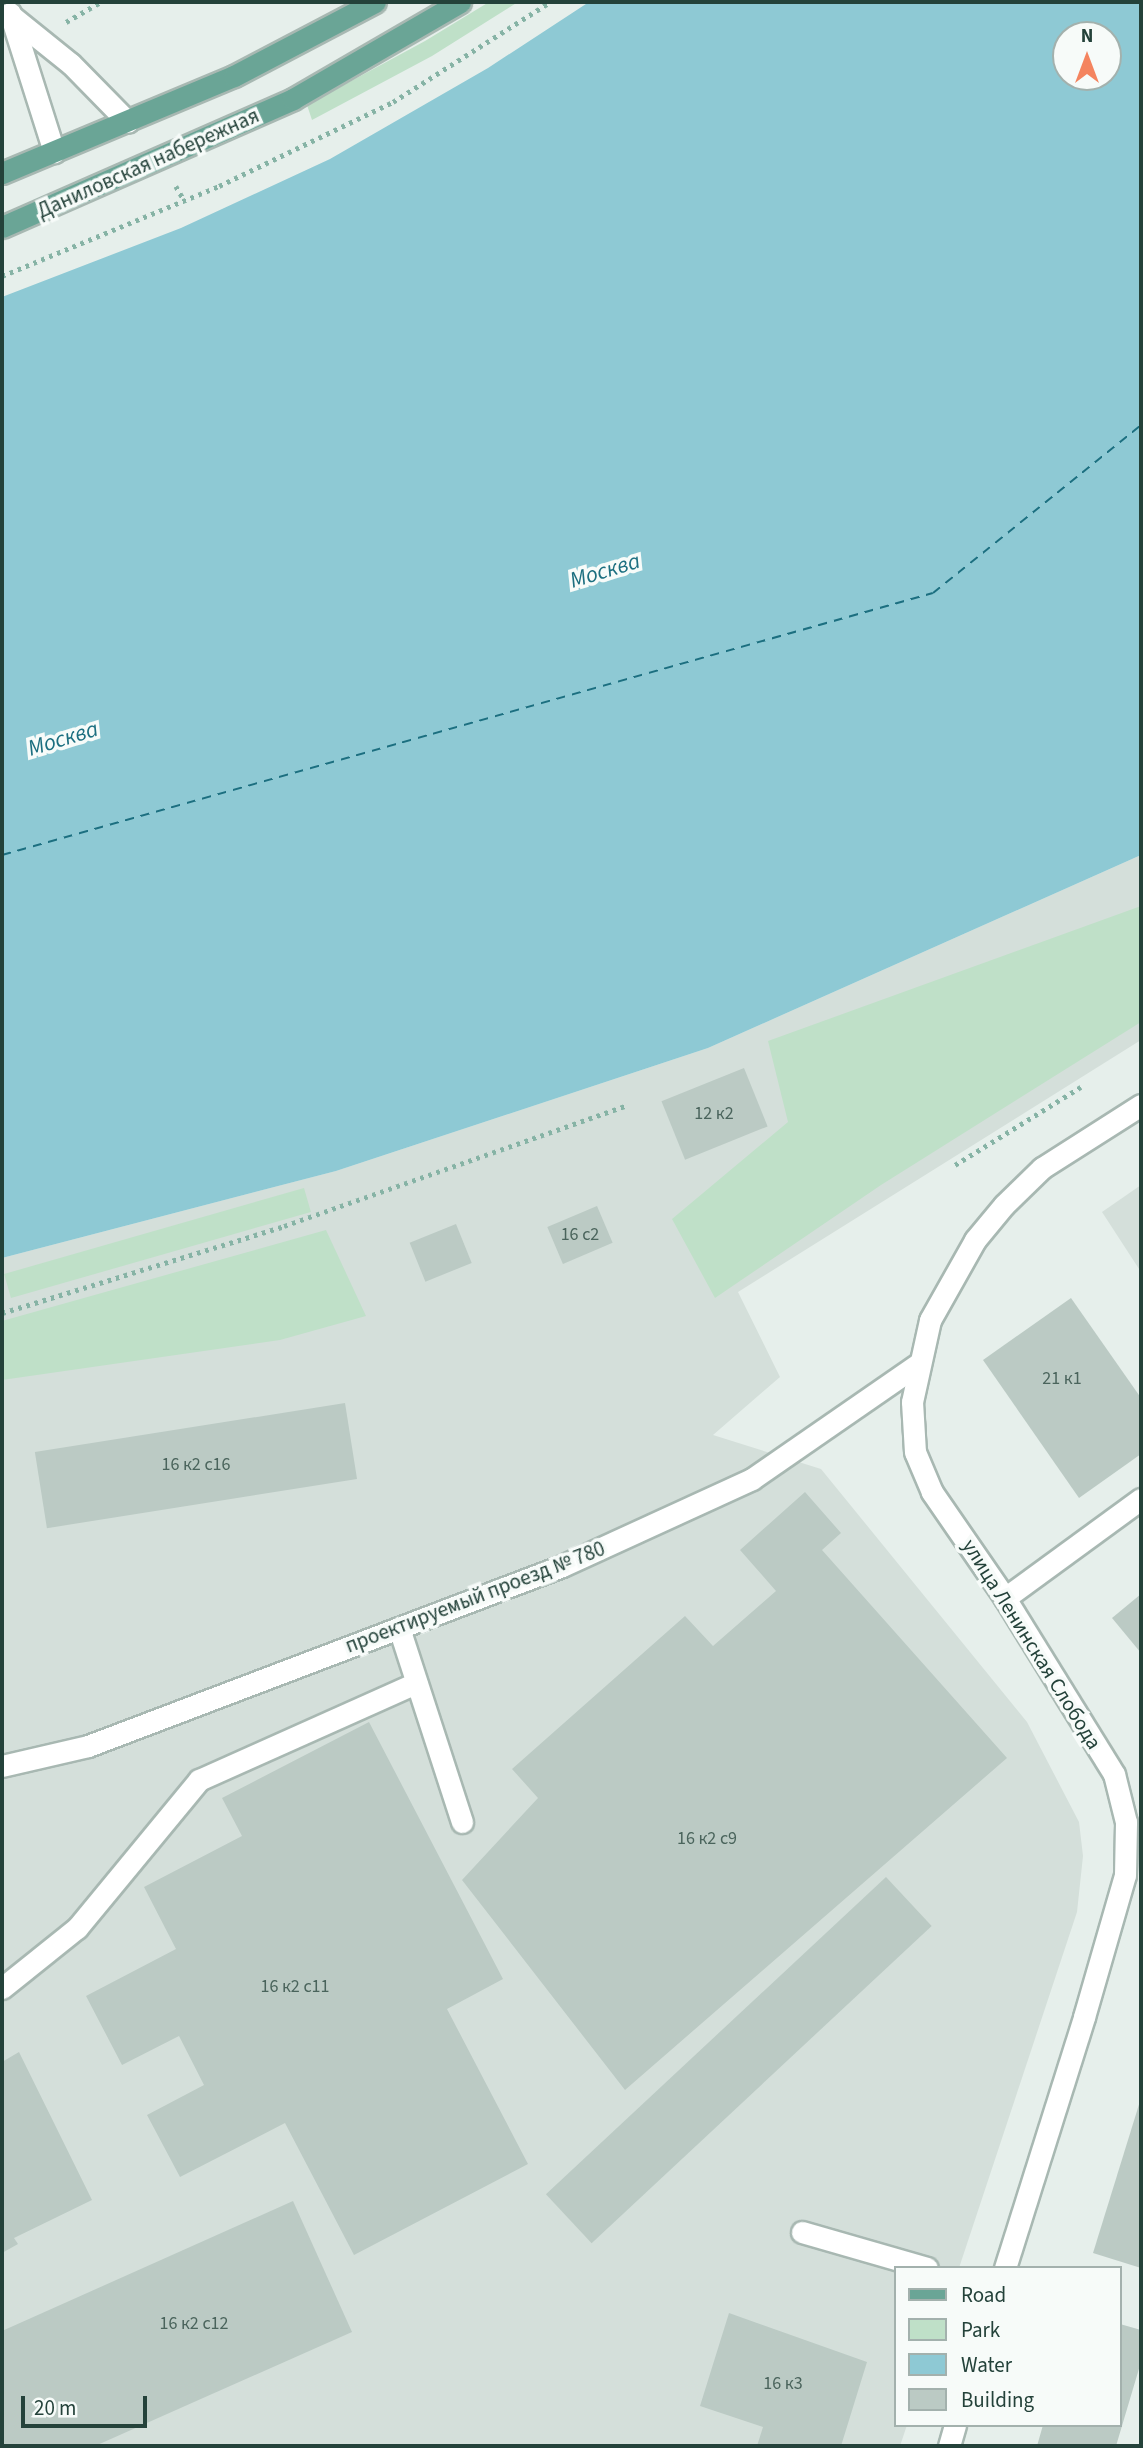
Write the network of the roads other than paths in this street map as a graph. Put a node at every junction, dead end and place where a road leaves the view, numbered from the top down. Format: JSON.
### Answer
{"nodes":[{"id":1,"x":376,"y":2,"type":"edge"},
{"id":2,"x":460,"y":2,"type":"edge"},
{"id":3,"x":8,"y":8,"type":"edge"},
{"id":4,"x":128,"y":122,"type":"junction"},
{"id":5,"x":54,"y":152,"type":"junction"},
{"id":6,"x":2,"y":173,"type":"edge"},
{"id":7,"x":2,"y":227,"type":"edge"},
{"id":8,"x":1141,"y":1105,"type":"edge"},
{"id":9,"x":918,"y":1364,"type":"junction"},
{"id":10,"x":1141,"y":1499,"type":"edge"},
{"id":11,"x":1005,"y":1598,"type":"junction"},
{"id":12,"x":399,"y":1628,"type":"junction"},
{"id":13,"x":416,"y":1683,"type":"junction"},
{"id":14,"x":2,"y":1766,"type":"edge"},
{"id":15,"x":462,"y":1822,"type":"dead end"},
{"id":16,"x":2,"y":1988,"type":"edge"},
{"id":17,"x":802,"y":2232,"type":"dead end"},
{"id":18,"x":920,"y":2266,"type":"edge"},
{"id":19,"x":1006,"y":2266,"type":"edge"},
{"id":20,"x":954,"y":2427,"type":"edge"},
{"id":21,"x":949,"y":2446,"type":"edge"}],
"edges":[{"from":1,"to":4,"type":"main road"},
{"from":2,"to":7,"type":"main road","name":"Даниловская набережная"},
{"from":3,"to":4,"type":"street"},
{"from":3,"to":5,"type":"street"},
{"from":4,"to":5,"type":"main road"},
{"from":5,"to":6,"type":"main road"},
{"from":8,"to":9,"type":"street","name":"улица Ленинская Слобода"},
{"from":9,"to":11,"type":"street","name":"улица Ленинская Слобода"},
{"from":9,"to":12,"type":"street","name":"проектируемый проезд № 780"},
{"from":10,"to":11,"type":"street"},
{"from":11,"to":19,"type":"street","name":"улица Ленинская Слобода"},
{"from":12,"to":13,"type":"street"},
{"from":12,"to":14,"type":"street","name":"проектируемый проезд № 780"},
{"from":13,"to":15,"type":"street"},
{"from":13,"to":16,"type":"street"},
{"from":17,"to":18,"type":"street"},
{"from":20,"to":21,"type":"street"}]}
